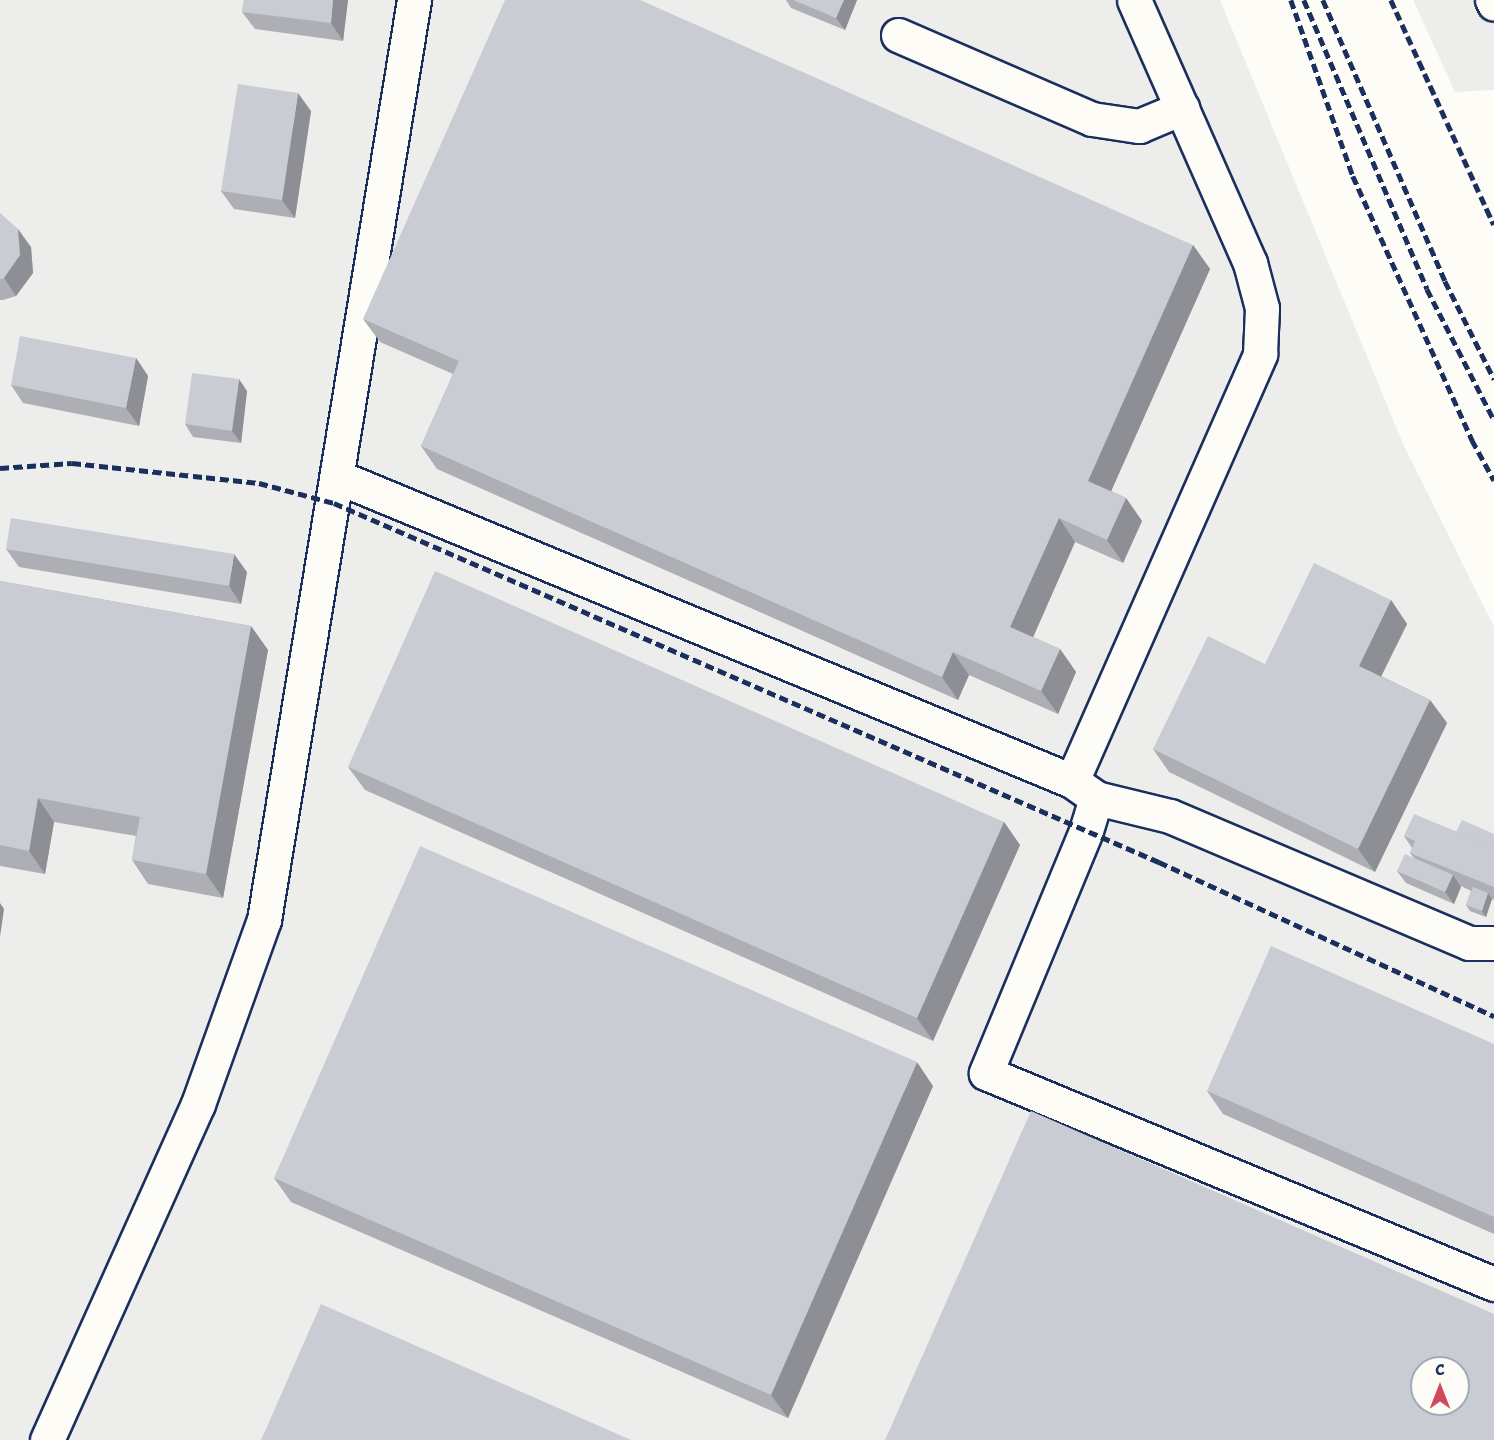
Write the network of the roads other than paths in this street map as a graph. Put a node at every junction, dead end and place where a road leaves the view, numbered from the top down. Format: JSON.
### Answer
{"nodes":[{"id":1,"x":414,"y":0,"type":"edge"},
{"id":2,"x":1134,"y":0,"type":"edge"},
{"id":3,"x":898,"y":35,"type":"dead end"},
{"id":4,"x":1182,"y":108,"type":"junction"},
{"id":5,"x":338,"y":477,"type":"junction"},
{"id":6,"x":1084,"y":790,"type":"junction"},
{"id":7,"x":1494,"y":943,"type":"edge"},
{"id":8,"x":1494,"y":1284,"type":"edge"},
{"id":9,"x":47,"y":1440,"type":"edge"}],
"edges":[{"from":1,"to":5,"type":"lane"},
{"from":2,"to":4,"type":"lane"},
{"from":3,"to":4,"type":"lane"},
{"from":4,"to":6,"type":"lane"},
{"from":5,"to":6,"type":"lane"},
{"from":5,"to":9,"type":"lane"},
{"from":6,"to":7,"type":"lane"},
{"from":6,"to":8,"type":"lane"}]}
